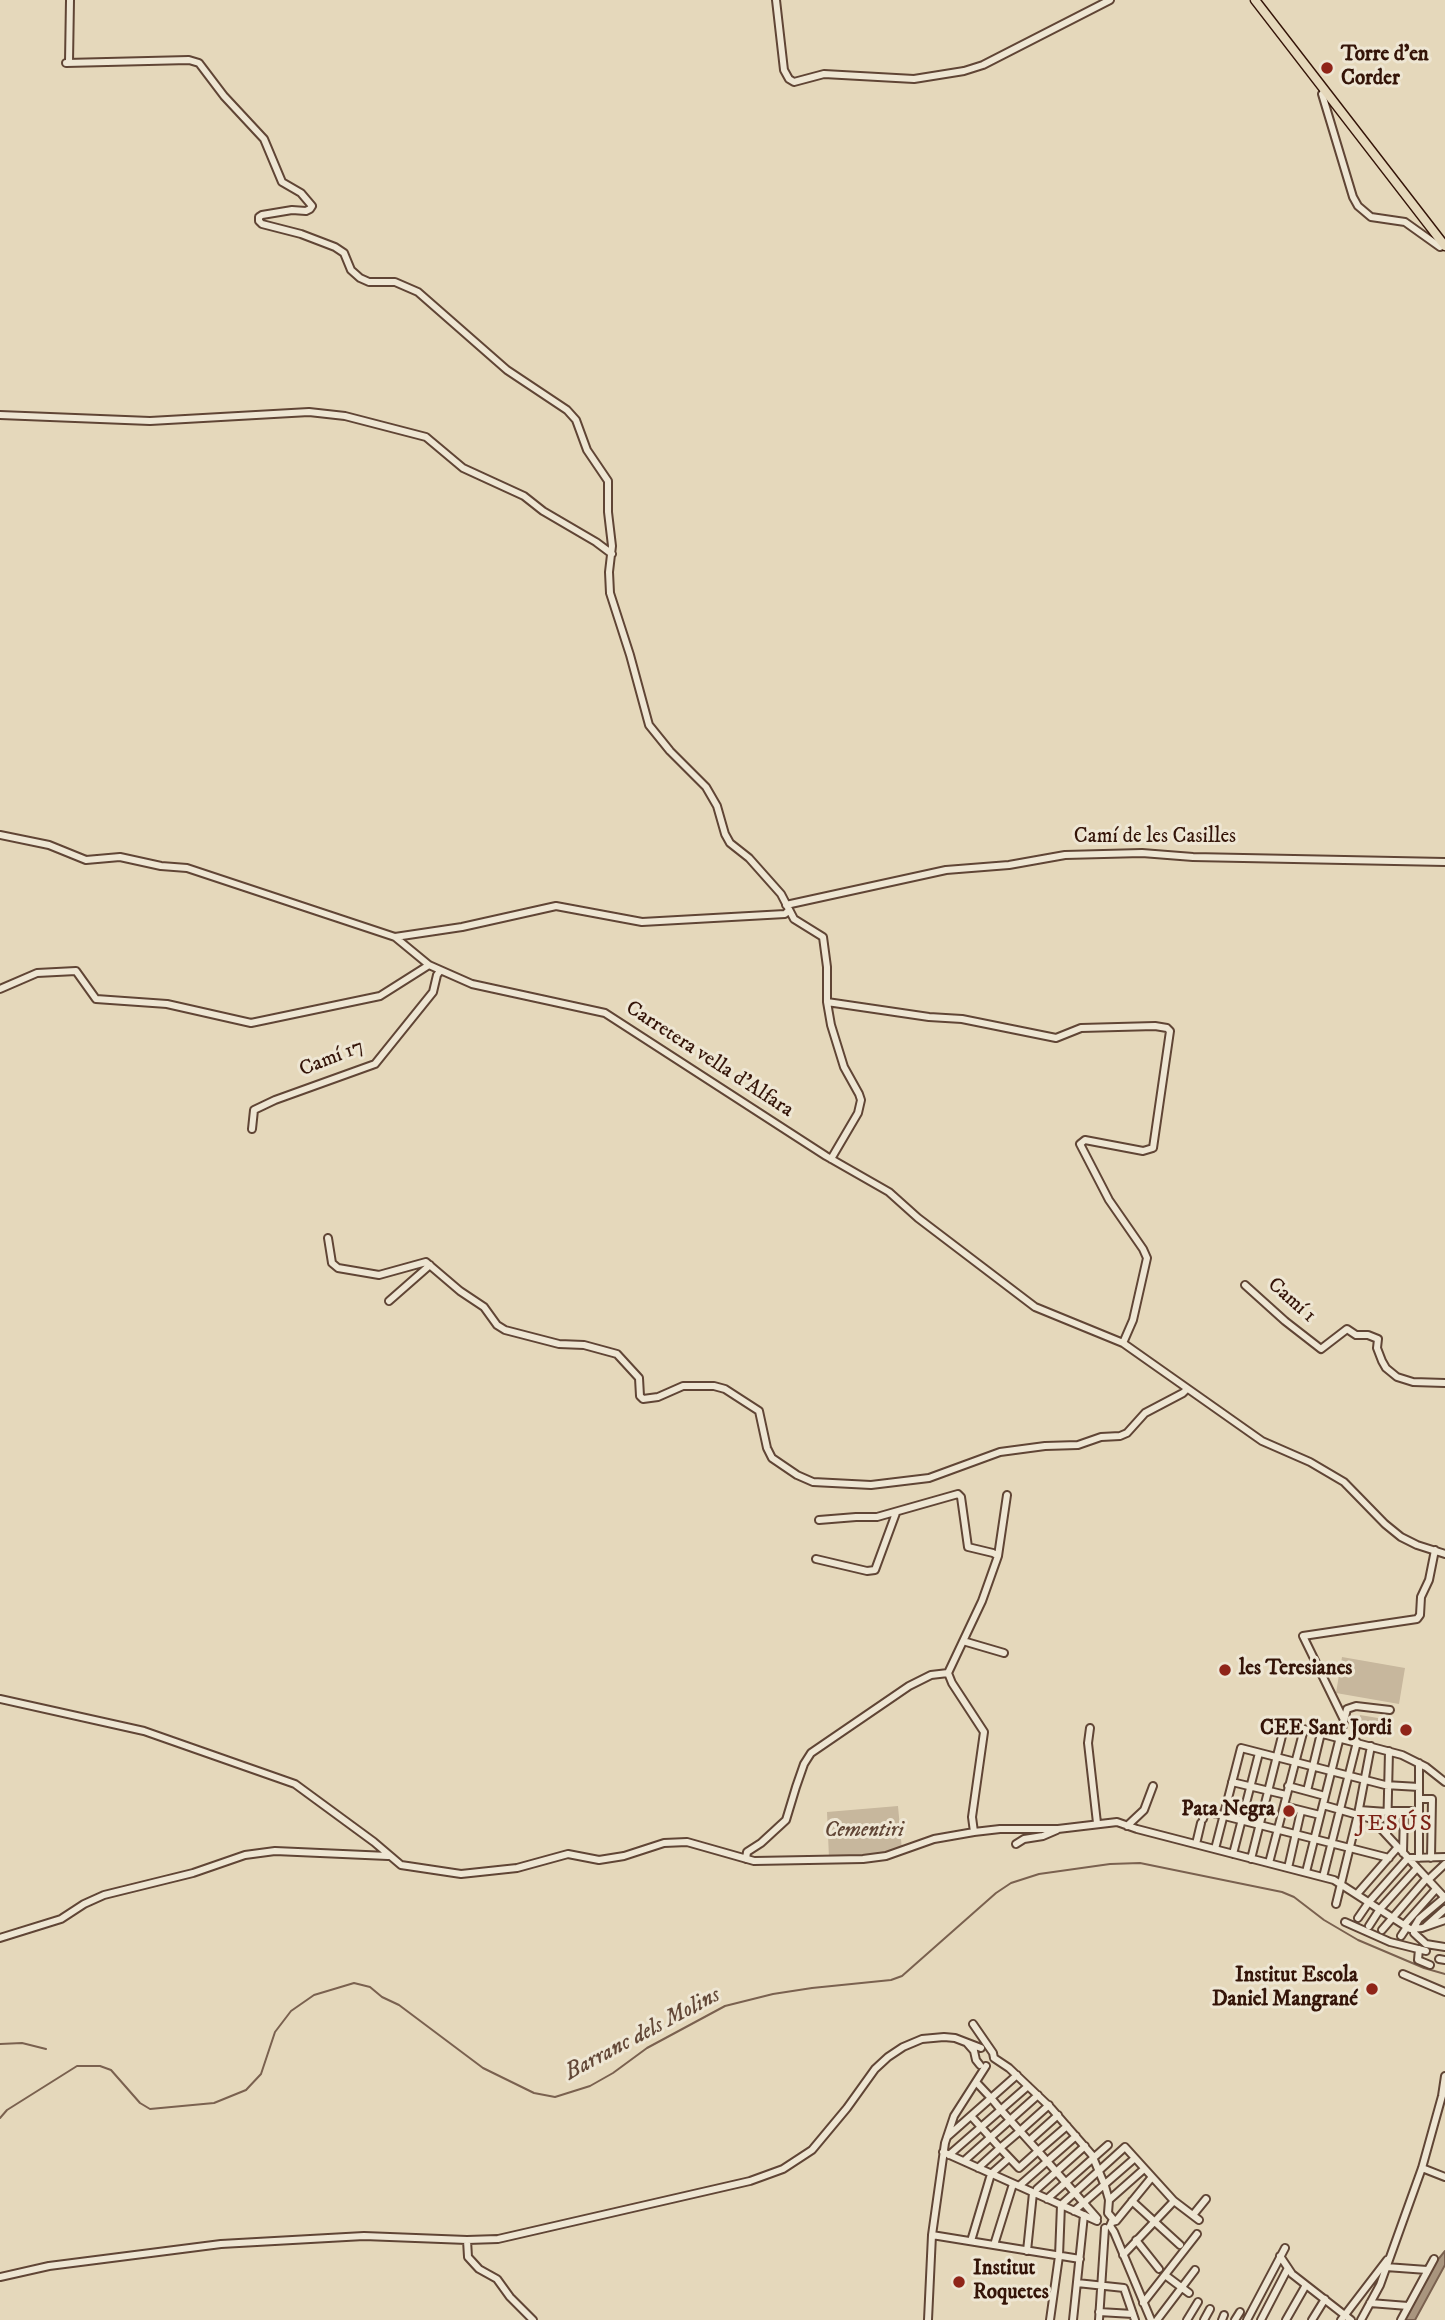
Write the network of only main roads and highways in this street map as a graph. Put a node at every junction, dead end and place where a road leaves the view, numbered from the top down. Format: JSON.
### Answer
{"nodes":[{"id":1,"x":1255,"y":0,"type":"edge"},
{"id":2,"x":1445,"y":246,"type":"edge"}],
"edges":[{"from":1,"to":2,"type":"main road"}]}
